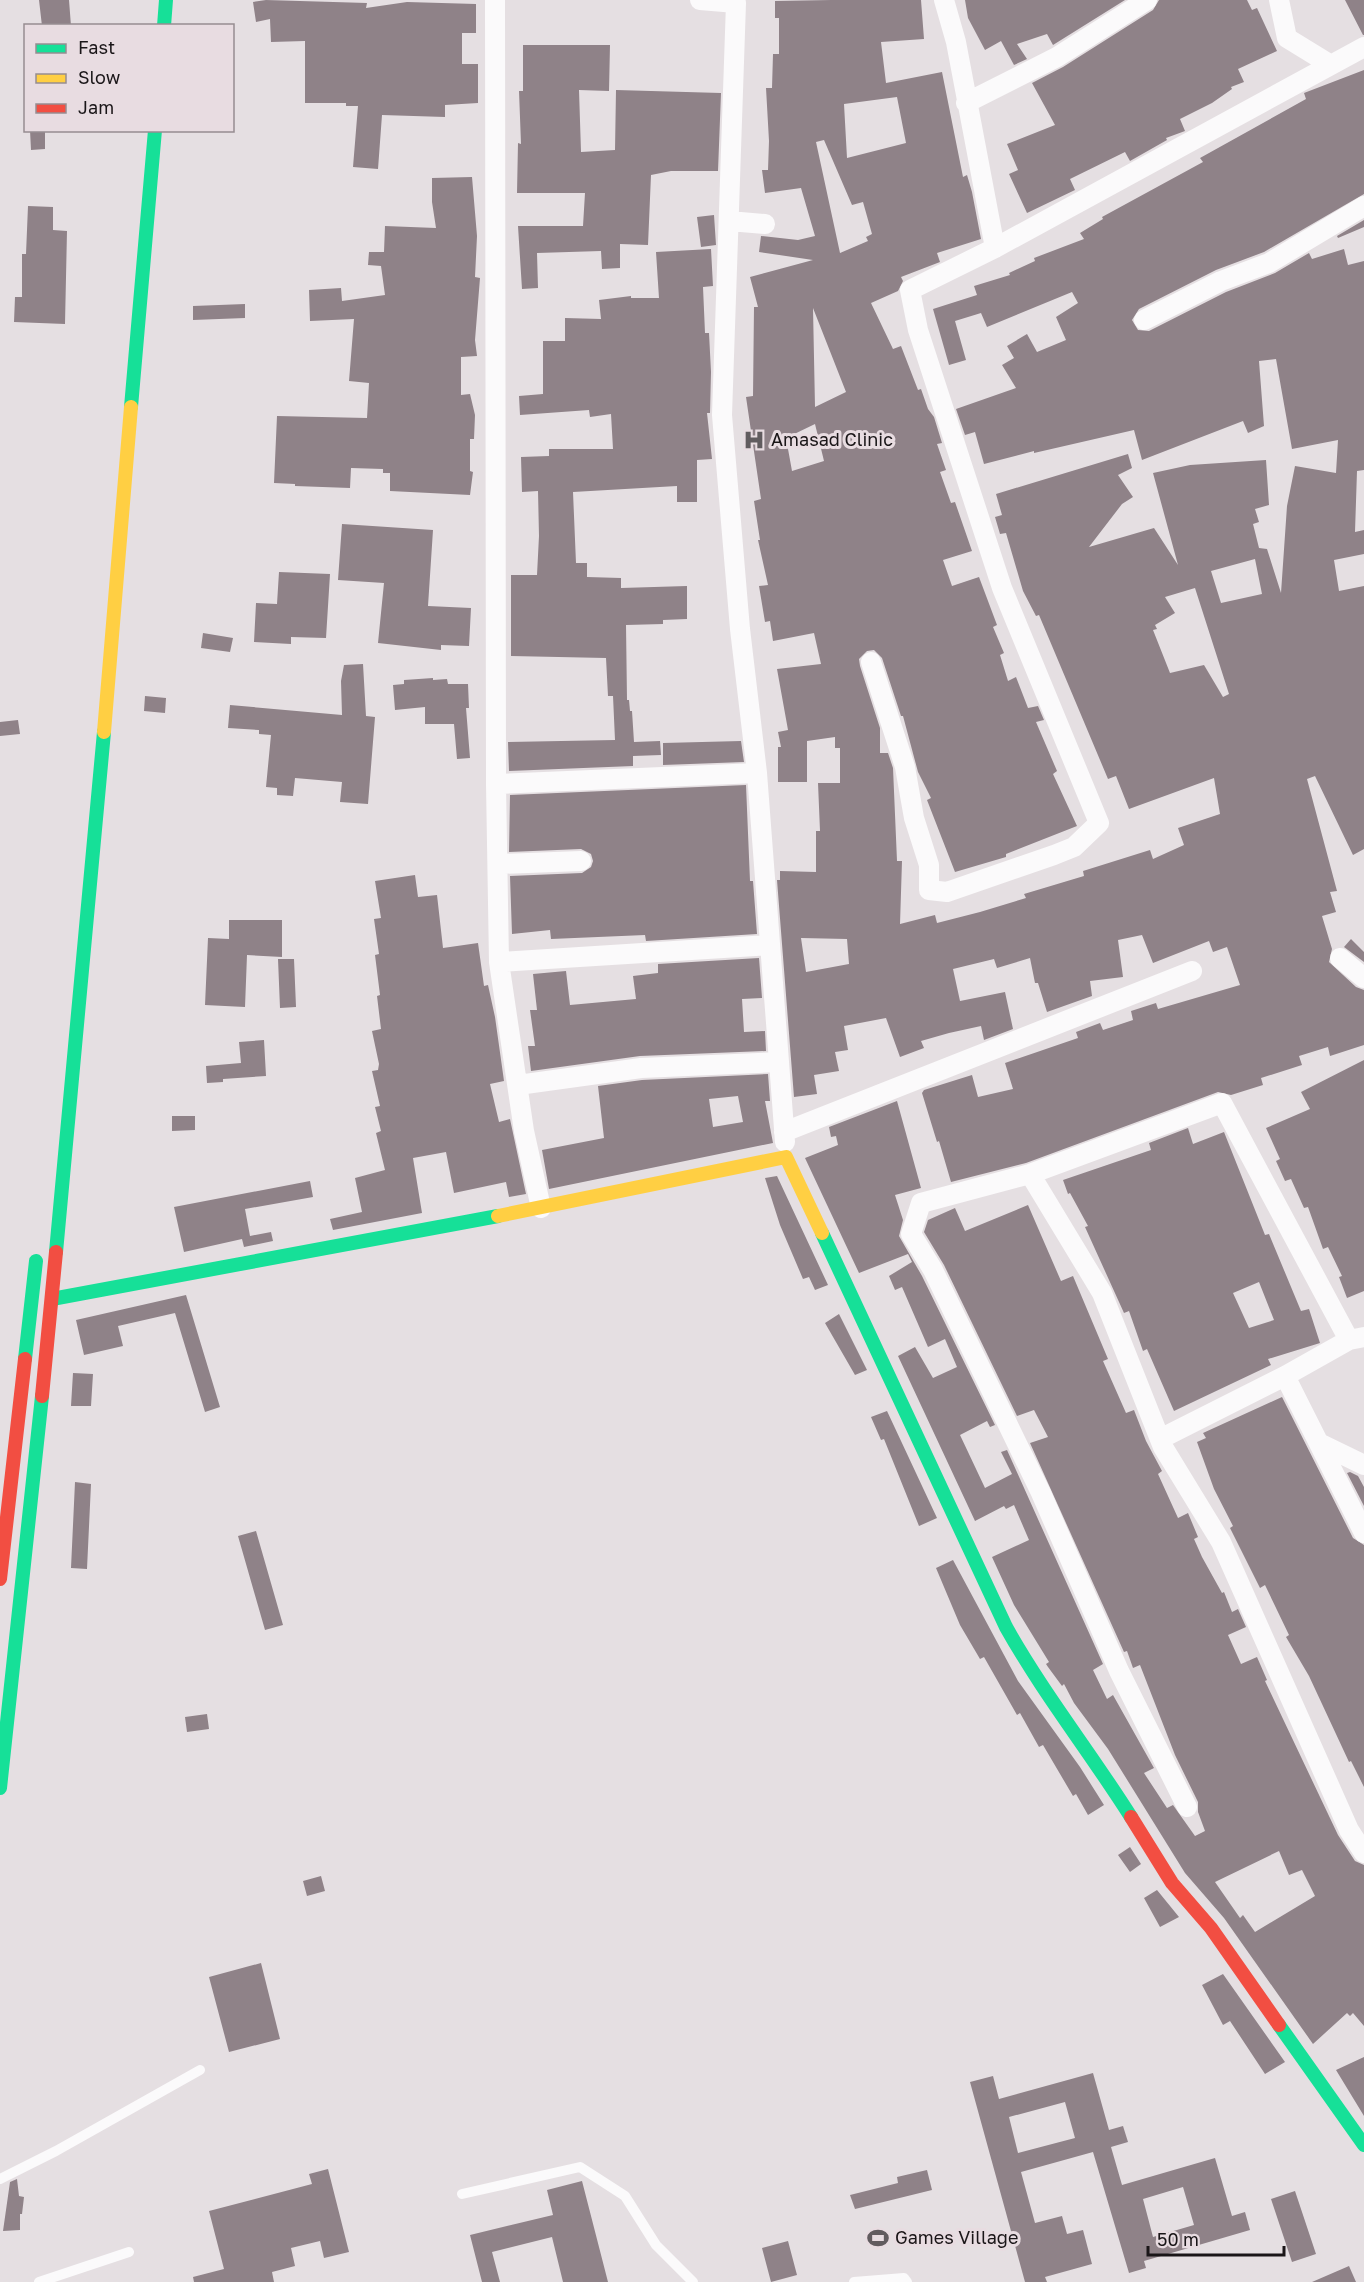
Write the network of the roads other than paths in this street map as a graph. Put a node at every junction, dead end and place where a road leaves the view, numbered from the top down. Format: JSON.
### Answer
{"nodes":[{"id":1,"x":153,"y":0,"type":"edge"},
{"id":2,"x":166,"y":0,"type":"edge"},
{"id":3,"x":495,"y":0,"type":"edge"},
{"id":4,"x":700,"y":0,"type":"edge"},
{"id":5,"x":944,"y":0,"type":"edge"},
{"id":6,"x":1147,"y":0,"type":"edge"},
{"id":7,"x":1279,"y":0,"type":"edge"},
{"id":8,"x":152,"y":24,"type":"edge"},
{"id":9,"x":164,"y":24,"type":"edge"},
{"id":10,"x":1364,"y":47,"type":"edge"},
{"id":11,"x":1331,"y":65,"type":"junction"},
{"id":12,"x":966,"y":102,"type":"junction"},
{"id":13,"x":143,"y":132,"type":"edge"},
{"id":14,"x":155,"y":132,"type":"edge"},
{"id":15,"x":1364,"y":206,"type":"edge"},
{"id":16,"x":729,"y":221,"type":"junction"},
{"id":17,"x":765,"y":224,"type":"dead end"},
{"id":18,"x":995,"y":248,"type":"junction"},
{"id":19,"x":1144,"y":320,"type":"dead end"},
{"id":20,"x":872,"y":662,"type":"dead end"},
{"id":21,"x":757,"y":773,"type":"junction"},
{"id":22,"x":496,"y":784,"type":"junction"},
{"id":23,"x":581,"y":861,"type":"dead end"},
{"id":24,"x":498,"y":864,"type":"junction"},
{"id":25,"x":770,"y":945,"type":"junction"},
{"id":26,"x":1340,"y":958,"type":"dead end"},
{"id":27,"x":499,"y":962,"type":"junction"},
{"id":28,"x":1192,"y":971,"type":"dead end"},
{"id":29,"x":1364,"y":978,"type":"edge"},
{"id":30,"x":60,"y":1053,"type":"dead end"},
{"id":31,"x":779,"y":1062,"type":"junction"},
{"id":32,"x":518,"y":1085,"type":"junction"},
{"id":33,"x":784,"y":1132,"type":"junction"},
{"id":34,"x":786,"y":1157,"type":"junction"},
{"id":35,"x":1030,"y":1174,"type":"junction"},
{"id":36,"x":541,"y":1208,"type":"junction"},
{"id":37,"x":37,"y":1252,"type":"dead end"},
{"id":38,"x":52,"y":1299,"type":"junction"},
{"id":39,"x":1356,"y":1338,"type":"edge"},
{"id":40,"x":1285,"y":1376,"type":"junction"},
{"id":41,"x":1160,"y":1439,"type":"junction"},
{"id":42,"x":1321,"y":1444,"type":"junction"},
{"id":43,"x":1364,"y":1465,"type":"edge"},
{"id":44,"x":1364,"y":1533,"type":"edge"},
{"id":45,"x":0,"y":1579,"type":"edge"},
{"id":46,"x":0,"y":1788,"type":"edge"},
{"id":47,"x":1187,"y":1807,"type":"dead end"},
{"id":48,"x":1364,"y":1853,"type":"edge"},
{"id":49,"x":200,"y":2070,"type":"dead end"},
{"id":50,"x":1364,"y":2145,"type":"edge"},
{"id":51,"x":0,"y":2179,"type":"edge"},
{"id":52,"x":462,"y":2194,"type":"dead end"},
{"id":53,"x":129,"y":2252,"type":"dead end"},
{"id":54,"x":39,"y":2282,"type":"edge"},
{"id":55,"x":693,"y":2282,"type":"edge"},
{"id":56,"x":854,"y":2282,"type":"edge"},
{"id":57,"x":908,"y":2282,"type":"edge"}],
"edges":[{"from":1,"to":8,"type":"street"},
{"from":2,"to":9,"type":"street"},
{"from":3,"to":22,"type":"street"},
{"from":4,"to":16,"type":"street"},
{"from":5,"to":12,"type":"street"},
{"from":6,"to":12,"type":"street"},
{"from":7,"to":11,"type":"street"},
{"from":10,"to":11,"type":"street"},
{"from":11,"to":18,"type":"street"},
{"from":12,"to":18,"type":"street"},
{"from":13,"to":30,"type":"street"},
{"from":14,"to":38,"type":"street"},
{"from":15,"to":19,"type":"street"},
{"from":16,"to":17,"type":"street"},
{"from":16,"to":21,"type":"street"},
{"from":18,"to":20,"type":"street"},
{"from":21,"to":22,"type":"street"},
{"from":21,"to":25,"type":"street"},
{"from":22,"to":24,"type":"street"},
{"from":23,"to":24,"type":"street"},
{"from":24,"to":27,"type":"street"},
{"from":25,"to":27,"type":"street"},
{"from":25,"to":31,"type":"street"},
{"from":26,"to":29,"type":"street"},
{"from":27,"to":32,"type":"street"},
{"from":28,"to":33,"type":"street"},
{"from":31,"to":32,"type":"street"},
{"from":31,"to":33,"type":"street"},
{"from":32,"to":36,"type":"street"},
{"from":33,"to":34,"type":"street"},
{"from":34,"to":36,"type":"street"},
{"from":34,"to":50,"type":"street"},
{"from":35,"to":39,"type":"street"},
{"from":35,"to":41,"type":"street"},
{"from":35,"to":47,"type":"street"},
{"from":36,"to":38,"type":"street"},
{"from":37,"to":45,"type":"street"},
{"from":38,"to":46,"type":"street"},
{"from":39,"to":40,"type":"street"},
{"from":40,"to":41,"type":"street"},
{"from":40,"to":42,"type":"street"},
{"from":41,"to":48,"type":"street"},
{"from":42,"to":43,"type":"street"},
{"from":42,"to":44,"type":"street"},
{"from":49,"to":51,"type":"lane"},
{"from":52,"to":55,"type":"lane"},
{"from":53,"to":54,"type":"lane"},
{"from":56,"to":57,"type":"lane"}]}
